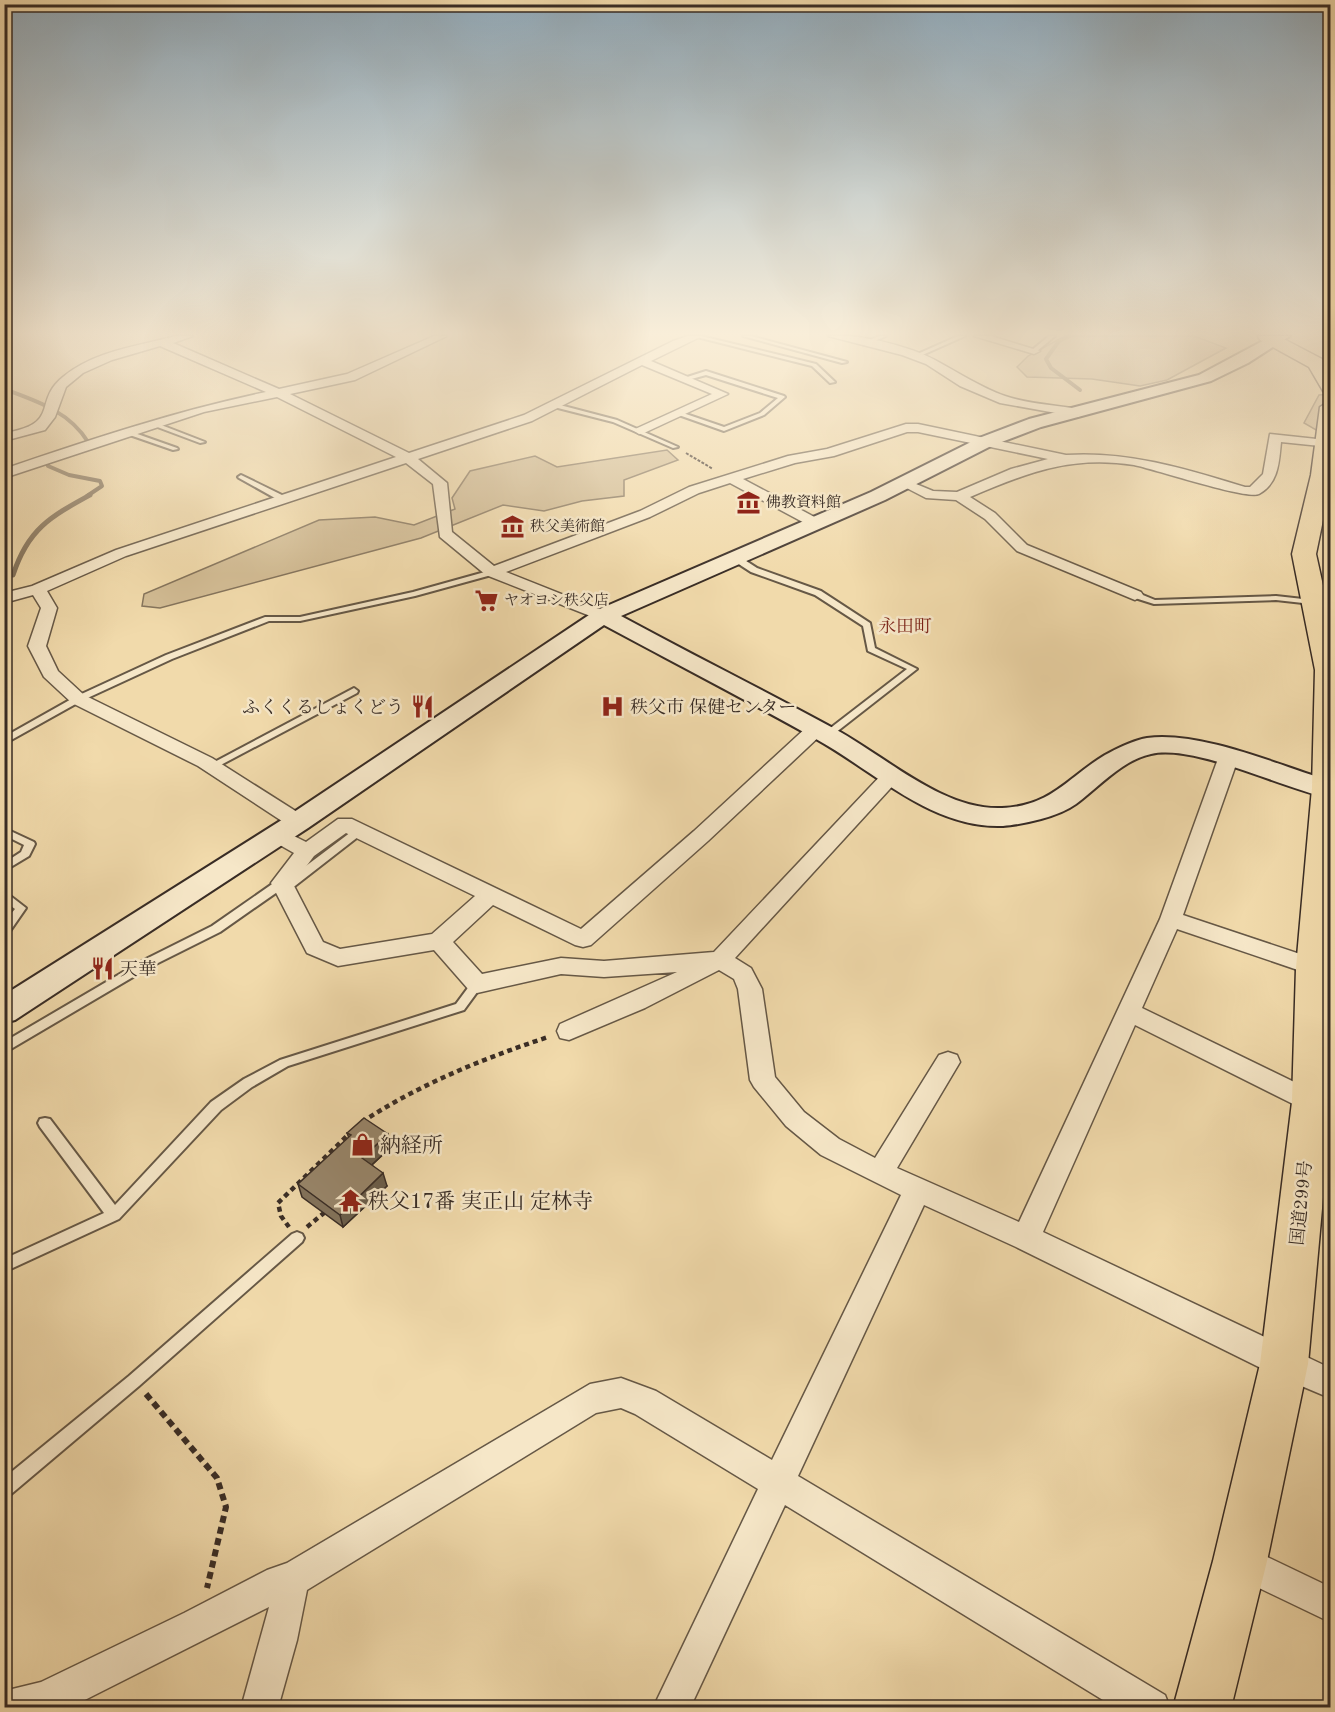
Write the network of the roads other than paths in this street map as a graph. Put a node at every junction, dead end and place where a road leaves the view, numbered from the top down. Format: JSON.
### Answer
{"nodes":[{"id":1,"x":50,"y":416,"type":"edge"},
{"id":2,"x":185,"y":416,"type":"edge"},
{"id":3,"x":324,"y":416,"type":"edge"},
{"id":4,"x":533,"y":416,"type":"edge"},
{"id":5,"x":595,"y":416,"type":"edge"},
{"id":6,"x":671,"y":416,"type":"edge"},
{"id":7,"x":686,"y":416,"type":"edge"},
{"id":8,"x":757,"y":416,"type":"edge"},
{"id":9,"x":1066,"y":416,"type":"edge"},
{"id":10,"x":1329,"y":416,"type":"edge"},
{"id":11,"x":154,"y":424,"type":"junction"},
{"id":12,"x":639,"y":430,"type":"junction"},
{"id":13,"x":126,"y":432,"type":"junction"},
{"id":14,"x":4,"y":437,"type":"edge"},
{"id":15,"x":202,"y":442,"type":"dead end"},
{"id":16,"x":985,"y":442,"type":"junction"},
{"id":17,"x":675,"y":447,"type":"road end"},
{"id":18,"x":175,"y":449,"type":"dead end"},
{"id":19,"x":408,"y":458,"type":"junction"},
{"id":20,"x":1066,"y":459,"type":"junction"},
{"id":21,"x":1326,"y":465,"type":"edge"},
{"id":22,"x":4,"y":474,"type":"edge"},
{"id":23,"x":241,"y":477,"type":"dead end"},
{"id":24,"x":732,"y":479,"type":"junction"},
{"id":25,"x":904,"y":483,"type":"junction"},
{"id":26,"x":958,"y":496,"type":"junction"},
{"id":27,"x":285,"y":500,"type":"junction"},
{"id":28,"x":817,"y":524,"type":"junction"},
{"id":29,"x":737,"y":559,"type":"junction"},
{"id":30,"x":492,"y":572,"type":"junction"},
{"id":31,"x":38,"y":589,"type":"junction"},
{"id":32,"x":1135,"y":595,"type":"joint"},
{"id":33,"x":4,"y":598,"type":"edge"},
{"id":34,"x":1323,"y":609,"type":"edge"},
{"id":35,"x":603,"y":616,"type":"junction"},
{"id":36,"x":354,"y":691,"type":"dead end"},
{"id":37,"x":78,"y":699,"type":"junction"},
{"id":38,"x":822,"y":732,"type":"junction"},
{"id":39,"x":4,"y":741,"type":"edge"},
{"id":40,"x":1229,"y":756,"type":"junction"},
{"id":41,"x":212,"y":766,"type":"junction"},
{"id":42,"x":892,"y":775,"type":"junction"},
{"id":43,"x":1329,"y":789,"type":"edge"},
{"id":44,"x":298,"y":822,"type":"junction"},
{"id":45,"x":4,"y":831,"type":"edge"},
{"id":46,"x":359,"y":831,"type":"junction"},
{"id":47,"x":278,"y":835,"type":"junction"},
{"id":48,"x":307,"y":851,"type":"junction"},
{"id":49,"x":4,"y":868,"type":"edge"},
{"id":50,"x":283,"y":885,"type":"junction"},
{"id":51,"x":4,"y":895,"type":"edge"},
{"id":52,"x":489,"y":896,"type":"junction"},
{"id":53,"x":1171,"y":919,"type":"junction"},
{"id":54,"x":4,"y":931,"type":"edge"},
{"id":55,"x":439,"y":941,"type":"junction"},
{"id":56,"x":720,"y":960,"type":"junction"},
{"id":57,"x":1322,"y":971,"type":"edge"},
{"id":58,"x":477,"y":984,"type":"junction"},
{"id":59,"x":4,"y":1011,"type":"edge"},
{"id":60,"x":1129,"y":1012,"type":"junction"},
{"id":61,"x":569,"y":1030,"type":"road end"},
{"id":62,"x":4,"y":1048,"type":"edge"},
{"id":63,"x":948,"y":1062,"type":"dead end"},
{"id":64,"x":1312,"y":1102,"type":"junction"},
{"id":65,"x":45,"y":1123,"type":"dead end"},
{"id":66,"x":880,"y":1173,"type":"junction"},
{"id":67,"x":917,"y":1190,"type":"junction"},
{"id":68,"x":114,"y":1215,"type":"junction"},
{"id":69,"x":297,"y":1238,"type":"road end"},
{"id":70,"x":1026,"y":1238,"type":"junction"},
{"id":71,"x":4,"y":1266,"type":"edge"},
{"id":72,"x":1284,"y":1364,"type":"junction"},
{"id":73,"x":1330,"y":1383,"type":"edge"},
{"id":74,"x":778,"y":1483,"type":"junction"},
{"id":75,"x":4,"y":1489,"type":"edge"},
{"id":76,"x":1240,"y":1561,"type":"junction"},
{"id":77,"x":292,"y":1580,"type":"junction"},
{"id":78,"x":1330,"y":1605,"type":"edge"},
{"id":79,"x":9,"y":1707,"type":"edge"},
{"id":80,"x":259,"y":1707,"type":"edge"},
{"id":81,"x":671,"y":1707,"type":"edge"},
{"id":82,"x":1152,"y":1707,"type":"edge"},
{"id":83,"x":1202,"y":1707,"type":"edge"}],
"edges":[{"from":1,"to":14,"type":"street"},
{"from":2,"to":11,"type":"street"},
{"from":3,"to":19,"type":"street"},
{"from":4,"to":19,"type":"street"},
{"from":5,"to":12,"type":"lane"},
{"from":6,"to":12,"type":"street"},
{"from":7,"to":8,"type":"lane"},
{"from":9,"to":16,"type":"street"},
{"from":10,"to":21,"type":"highway","name":"国道299号"},
{"from":11,"to":13,"type":"street"},
{"from":11,"to":15,"type":"lane"},
{"from":12,"to":17,"type":"lane"},
{"from":13,"to":18,"type":"lane"},
{"from":13,"to":22,"type":"street"},
{"from":16,"to":20,"type":"street"},
{"from":16,"to":24,"type":"street"},
{"from":16,"to":25,"type":"street"},
{"from":19,"to":27,"type":"street"},
{"from":19,"to":30,"type":"street"},
{"from":20,"to":21,"type":"street"},
{"from":20,"to":26,"type":"street"},
{"from":21,"to":34,"type":"highway","name":"国道299号"},
{"from":23,"to":27,"type":"lane"},
{"from":24,"to":28,"type":"street"},
{"from":24,"to":30,"type":"street"},
{"from":25,"to":26,"type":"street"},
{"from":25,"to":28,"type":"street"},
{"from":26,"to":32,"type":"street"},
{"from":27,"to":31,"type":"street"},
{"from":28,"to":29,"type":"street"},
{"from":29,"to":35,"type":"street"},
{"from":29,"to":38,"type":"lane"},
{"from":30,"to":35,"type":"street"},
{"from":30,"to":37,"type":"lane"},
{"from":31,"to":33,"type":"street"},
{"from":31,"to":37,"type":"street"},
{"from":32,"to":34,"type":"lane"},
{"from":34,"to":43,"type":"highway","name":"国道299号"},
{"from":35,"to":38,"type":"street"},
{"from":35,"to":44,"type":"street"},
{"from":36,"to":41,"type":"lane"},
{"from":37,"to":39,"type":"lane"},
{"from":37,"to":41,"type":"street"},
{"from":38,"to":42,"type":"street"},
{"from":38,"to":52,"type":"street"},
{"from":40,"to":42,"type":"street"},
{"from":40,"to":43,"type":"street"},
{"from":40,"to":53,"type":"street"},
{"from":41,"to":44,"type":"street"},
{"from":42,"to":56,"type":"street"},
{"from":43,"to":57,"type":"highway","name":"国道299号"},
{"from":44,"to":47,"type":"street"},
{"from":45,"to":49,"type":"lane"},
{"from":46,"to":48,"type":"street"},
{"from":46,"to":50,"type":"lane"},
{"from":46,"to":52,"type":"street"},
{"from":47,"to":48,"type":"street"},
{"from":47,"to":59,"type":"street"},
{"from":48,"to":50,"type":"street"},
{"from":50,"to":55,"type":"street"},
{"from":50,"to":62,"type":"lane"},
{"from":51,"to":54,"type":"lane"},
{"from":52,"to":55,"type":"street"},
{"from":53,"to":57,"type":"street"},
{"from":53,"to":60,"type":"street"},
{"from":55,"to":58,"type":"street"},
{"from":56,"to":58,"type":"street"},
{"from":56,"to":61,"type":"street"},
{"from":56,"to":66,"type":"street"},
{"from":57,"to":64,"type":"highway","name":"国道299号"},
{"from":58,"to":68,"type":"lane"},
{"from":60,"to":64,"type":"street"},
{"from":60,"to":70,"type":"street"},
{"from":63,"to":66,"type":"street"},
{"from":64,"to":72,"type":"highway","name":"国道299号"},
{"from":65,"to":68,"type":"lane"},
{"from":66,"to":67,"type":"street"},
{"from":67,"to":70,"type":"street"},
{"from":67,"to":74,"type":"street"},
{"from":68,"to":71,"type":"lane"},
{"from":69,"to":75,"type":"lane"},
{"from":70,"to":72,"type":"street"},
{"from":72,"to":73,"type":"street"},
{"from":72,"to":76,"type":"highway","name":"国道299号"},
{"from":74,"to":77,"type":"street"},
{"from":74,"to":81,"type":"street"},
{"from":74,"to":82,"type":"street"},
{"from":76,"to":78,"type":"street"},
{"from":76,"to":83,"type":"highway","name":"国道299号"},
{"from":77,"to":79,"type":"street"},
{"from":77,"to":80,"type":"street"}]}
